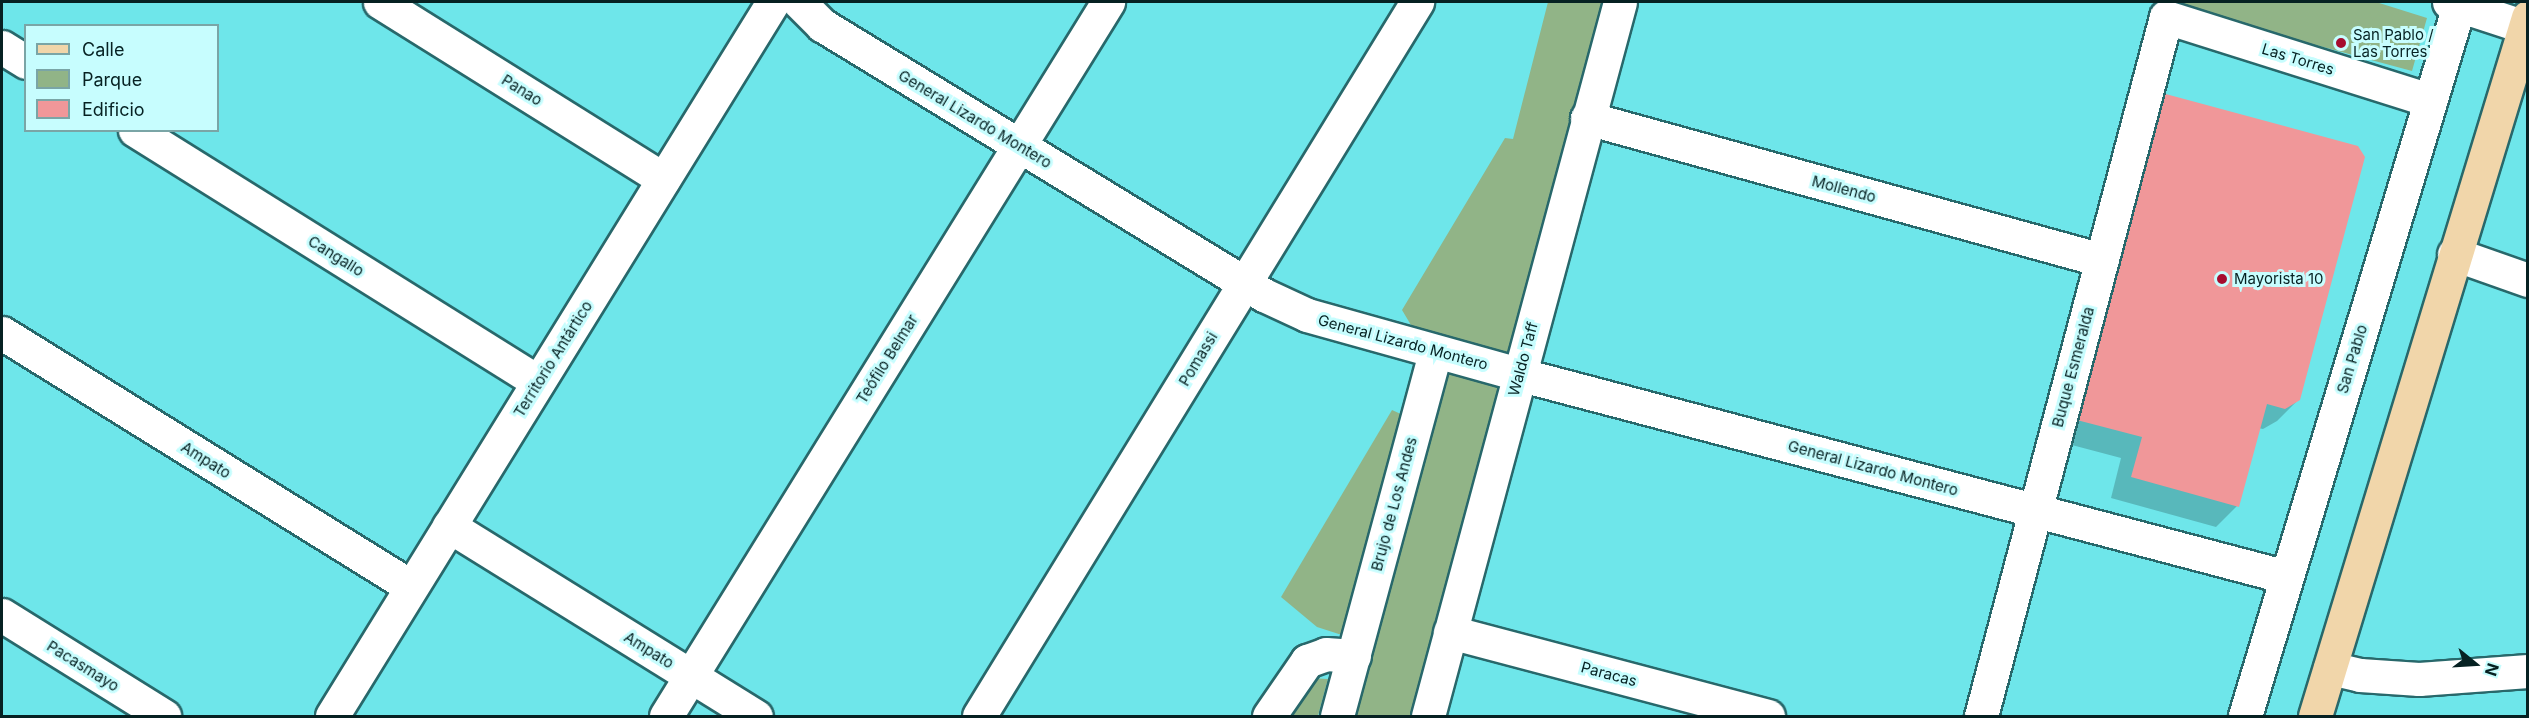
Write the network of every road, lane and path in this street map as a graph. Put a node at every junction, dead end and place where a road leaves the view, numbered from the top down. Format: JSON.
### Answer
{"nodes":[{"id":1,"x":380,"y":2,"type":"edge"},
{"id":2,"x":773,"y":2,"type":"edge"},
{"id":3,"x":800,"y":2,"type":"edge"},
{"id":4,"x":1108,"y":2,"type":"edge"},
{"id":5,"x":1417,"y":2,"type":"edge"},
{"id":6,"x":1620,"y":2,"type":"edge"},
{"id":7,"x":2456,"y":3,"type":"edge"},
{"id":8,"x":2166,"y":18,"type":"joint"},
{"id":9,"x":2526,"y":24,"type":"edge"},
{"id":10,"x":2,"y":47,"type":"edge"},
{"id":11,"x":24,"y":61,"type":"edge"},
{"id":12,"x":2430,"y":100,"type":"junction"},
{"id":13,"x":1587,"y":118,"type":"junction"},
{"id":14,"x":138,"y":132,"type":"edge"},
{"id":15,"x":1019,"y":145,"type":"junction"},
{"id":16,"x":663,"y":179,"type":"junction"},
{"id":17,"x":2454,"y":254,"type":"junction"},
{"id":18,"x":2102,"y":260,"type":"junction"},
{"id":19,"x":2528,"y":280,"type":"edge"},
{"id":20,"x":1244,"y":283,"type":"junction"},
{"id":21,"x":2,"y":333,"type":"edge"},
{"id":22,"x":1435,"y":352,"type":"junction"},
{"id":23,"x":1518,"y":374,"type":"junction"},
{"id":24,"x":538,"y":382,"type":"junction"},
{"id":25,"x":2035,"y":511,"type":"junction"},
{"id":26,"x":449,"y":526,"type":"junction"},
{"id":27,"x":2287,"y":577,"type":"junction"},
{"id":28,"x":411,"y":587,"type":"junction"},
{"id":29,"x":2,"y":615,"type":"edge"},
{"id":30,"x":1450,"y":632,"type":"junction"},
{"id":31,"x":1354,"y":656,"type":"junction"},
{"id":32,"x":2330,"y":668,"type":"junction"},
{"id":33,"x":2528,"y":672,"type":"edge"},
{"id":34,"x":692,"y":676,"type":"junction"},
{"id":35,"x":164,"y":717,"type":"edge"},
{"id":36,"x":332,"y":717,"type":"edge"},
{"id":37,"x":666,"y":717,"type":"edge"},
{"id":38,"x":756,"y":717,"type":"edge"},
{"id":39,"x":979,"y":717,"type":"edge"},
{"id":40,"x":1269,"y":717,"type":"edge"},
{"id":41,"x":1337,"y":717,"type":"edge"},
{"id":42,"x":1428,"y":717,"type":"edge"},
{"id":43,"x":1768,"y":717,"type":"edge"},
{"id":44,"x":1981,"y":717,"type":"edge"},
{"id":45,"x":2245,"y":717,"type":"edge"},
{"id":46,"x":2315,"y":717,"type":"edge"}],
"edges":[{"from":1,"to":16,"type":"street","name":"Panao"},
{"from":2,"to":16,"type":"street","name":"Territorio Antártico"},
{"from":3,"to":15,"type":"street","name":"General Lizardo Montero"},
{"from":4,"to":15,"type":"street","name":"Teófilo Belmar"},
{"from":5,"to":20,"type":"street","name":"Pomassi"},
{"from":6,"to":13,"type":"street","name":"Waldo Taff"},
{"from":7,"to":9,"type":"street"},
{"from":7,"to":12,"type":"street","name":"San Pablo"},
{"from":8,"to":12,"type":"street","name":"Las Torres"},
{"from":8,"to":18,"type":"street","name":"Buque Esmeralda"},
{"from":9,"to":17,"type":"main road"},
{"from":10,"to":11,"type":"street"},
{"from":12,"to":27,"type":"street","name":"San Pablo"},
{"from":13,"to":18,"type":"street","name":"Mollendo"},
{"from":13,"to":23,"type":"street","name":"Waldo Taff"},
{"from":14,"to":24,"type":"street","name":"Cangallo"},
{"from":15,"to":20,"type":"street","name":"General Lizardo Montero"},
{"from":15,"to":34,"type":"street","name":"Teófilo Belmar"},
{"from":16,"to":24,"type":"street","name":"Territorio Antártico"},
{"from":17,"to":19,"type":"street"},
{"from":17,"to":32,"type":"main road"},
{"from":18,"to":25,"type":"street","name":"Buque Esmeralda"},
{"from":20,"to":22,"type":"street","name":"General Lizardo Montero"},
{"from":20,"to":39,"type":"street","name":"Pomassi"},
{"from":21,"to":28,"type":"street","name":"Ampato"},
{"from":22,"to":23,"type":"street","name":"General Lizardo Montero"},
{"from":22,"to":31,"type":"street","name":"Brujo de Los Andes"},
{"from":23,"to":25,"type":"street","name":"General Lizardo Montero"},
{"from":23,"to":30,"type":"street","name":"Waldo Taff"},
{"from":24,"to":26,"type":"street","name":"Territorio Antártico"},
{"from":25,"to":27,"type":"street","name":"General Lizardo Montero"},
{"from":25,"to":44,"type":"street","name":"Buque Esmeralda"},
{"from":26,"to":28,"type":"street","name":"Territorio Antártico"},
{"from":26,"to":34,"type":"street","name":"Ampato"},
{"from":27,"to":45,"type":"street","name":"San Pablo"},
{"from":28,"to":36,"type":"street","name":"Territorio Antártico"},
{"from":29,"to":35,"type":"street","name":"Pacasmayo"},
{"from":30,"to":42,"type":"street","name":"Waldo Taff"},
{"from":30,"to":43,"type":"street","name":"Paracas"},
{"from":31,"to":40,"type":"street"},
{"from":31,"to":41,"type":"street","name":"Brujo de Los Andes"},
{"from":32,"to":33,"type":"street"},
{"from":32,"to":46,"type":"main road"},
{"from":34,"to":37,"type":"street","name":"Teófilo Belmar"},
{"from":34,"to":38,"type":"street","name":"Ampato"}]}
